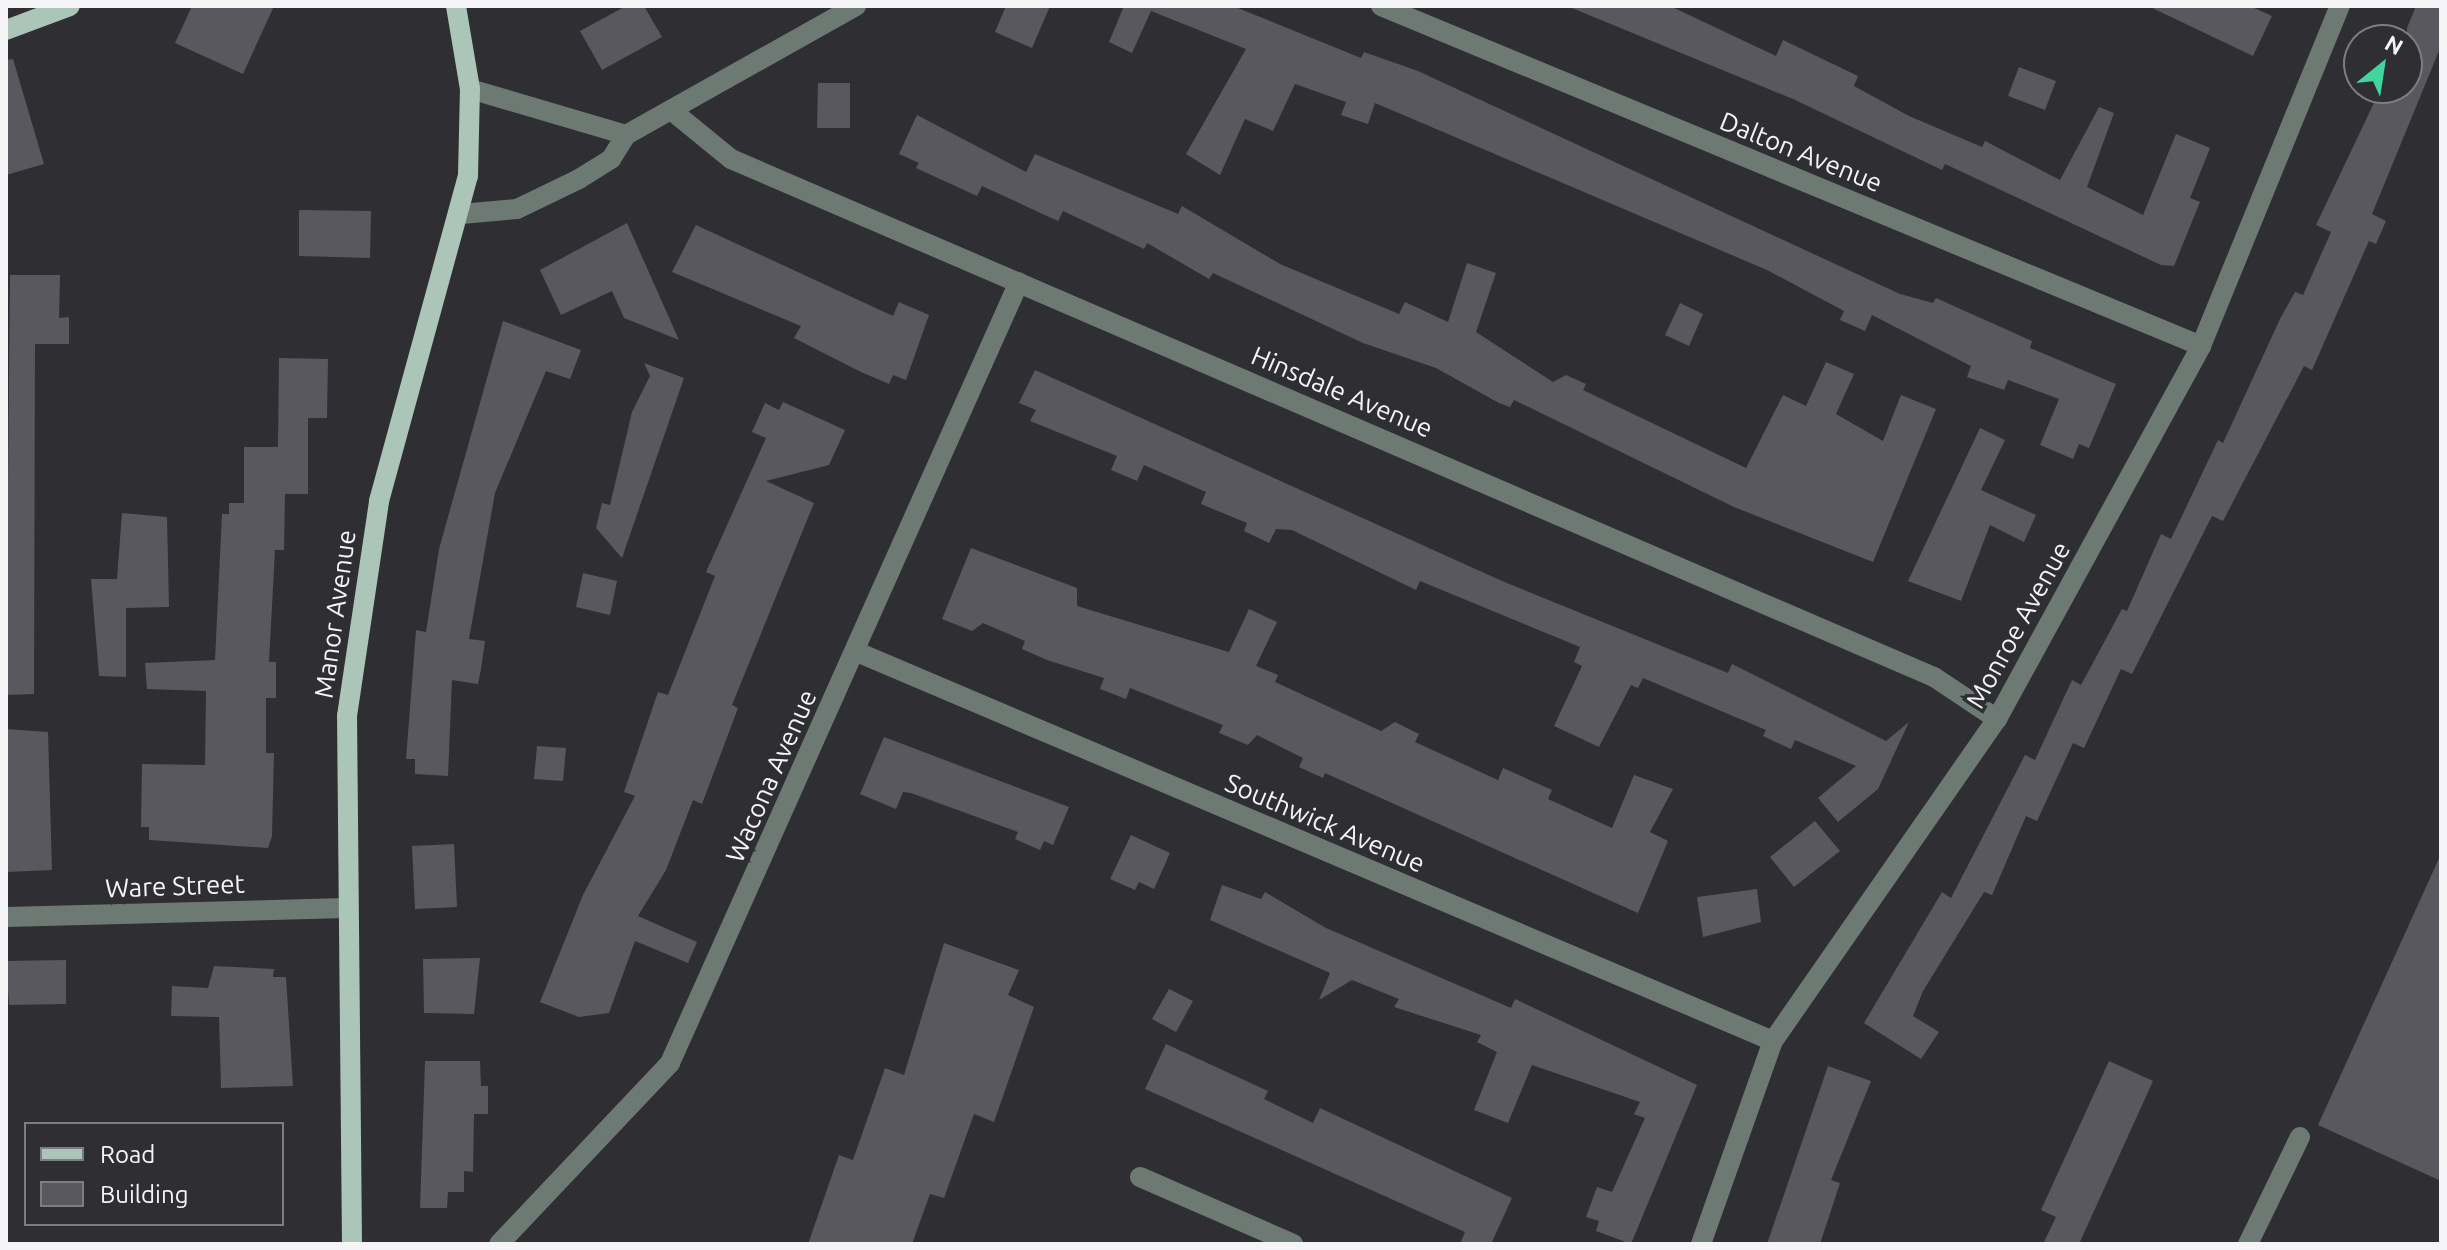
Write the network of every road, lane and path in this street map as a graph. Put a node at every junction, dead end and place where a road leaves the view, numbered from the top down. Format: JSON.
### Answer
{"nodes":[{"id":1,"x":70,"y":6,"type":"edge"},
{"id":2,"x":456,"y":6,"type":"edge"},
{"id":3,"x":856,"y":6,"type":"edge"},
{"id":4,"x":1381,"y":6,"type":"edge"},
{"id":5,"x":2340,"y":6,"type":"edge"},
{"id":6,"x":6,"y":30,"type":"edge"},
{"id":7,"x":470,"y":89,"type":"junction"},
{"id":8,"x":671,"y":110,"type":"junction"},
{"id":9,"x":626,"y":135,"type":"junction"},
{"id":10,"x":461,"y":214,"type":"junction"},
{"id":11,"x":1019,"y":282,"type":"junction"},
{"id":12,"x":2201,"y":346,"type":"junction"},
{"id":13,"x":857,"y":652,"type":"junction"},
{"id":14,"x":1997,"y":719,"type":"junction"},
{"id":15,"x":346,"y":908,"type":"junction"},
{"id":16,"x":6,"y":917,"type":"edge"},
{"id":17,"x":1773,"y":1041,"type":"junction"},
{"id":18,"x":2300,"y":1137,"type":"dead end"},
{"id":19,"x":1140,"y":1177,"type":"dead end"},
{"id":20,"x":352,"y":1244,"type":"edge"},
{"id":21,"x":499,"y":1244,"type":"edge"},
{"id":22,"x":1293,"y":1244,"type":"edge"},
{"id":23,"x":1701,"y":1244,"type":"edge"},
{"id":24,"x":2248,"y":1244,"type":"edge"}],
"edges":[{"from":1,"to":6,"type":"main road"},
{"from":2,"to":7,"type":"main road","name":"Manor Avenue"},
{"from":3,"to":8,"type":"street"},
{"from":4,"to":12,"type":"street","name":"Dalton Avenue"},
{"from":5,"to":12,"type":"street","name":"Monroe Avenue"},
{"from":7,"to":9,"type":"street"},
{"from":7,"to":10,"type":"main road","name":"Manor Avenue"},
{"from":8,"to":9,"type":"street"},
{"from":8,"to":11,"type":"street","name":"Hinsdale Avenue"},
{"from":9,"to":10,"type":"street"},
{"from":10,"to":15,"type":"main road","name":"Manor Avenue"},
{"from":11,"to":13,"type":"street","name":"Wacona Avenue"},
{"from":11,"to":14,"type":"street","name":"Hinsdale Avenue"},
{"from":12,"to":14,"type":"street","name":"Monroe Avenue"},
{"from":13,"to":17,"type":"street","name":"Southwick Avenue"},
{"from":13,"to":21,"type":"street","name":"Wacona Avenue"},
{"from":14,"to":17,"type":"street","name":"Monroe Avenue"},
{"from":15,"to":16,"type":"street","name":"Ware Street"},
{"from":15,"to":20,"type":"main road","name":"Manor Avenue"},
{"from":17,"to":23,"type":"street","name":"Monroe Avenue"},
{"from":18,"to":24,"type":"street"},
{"from":19,"to":22,"type":"street"}]}
